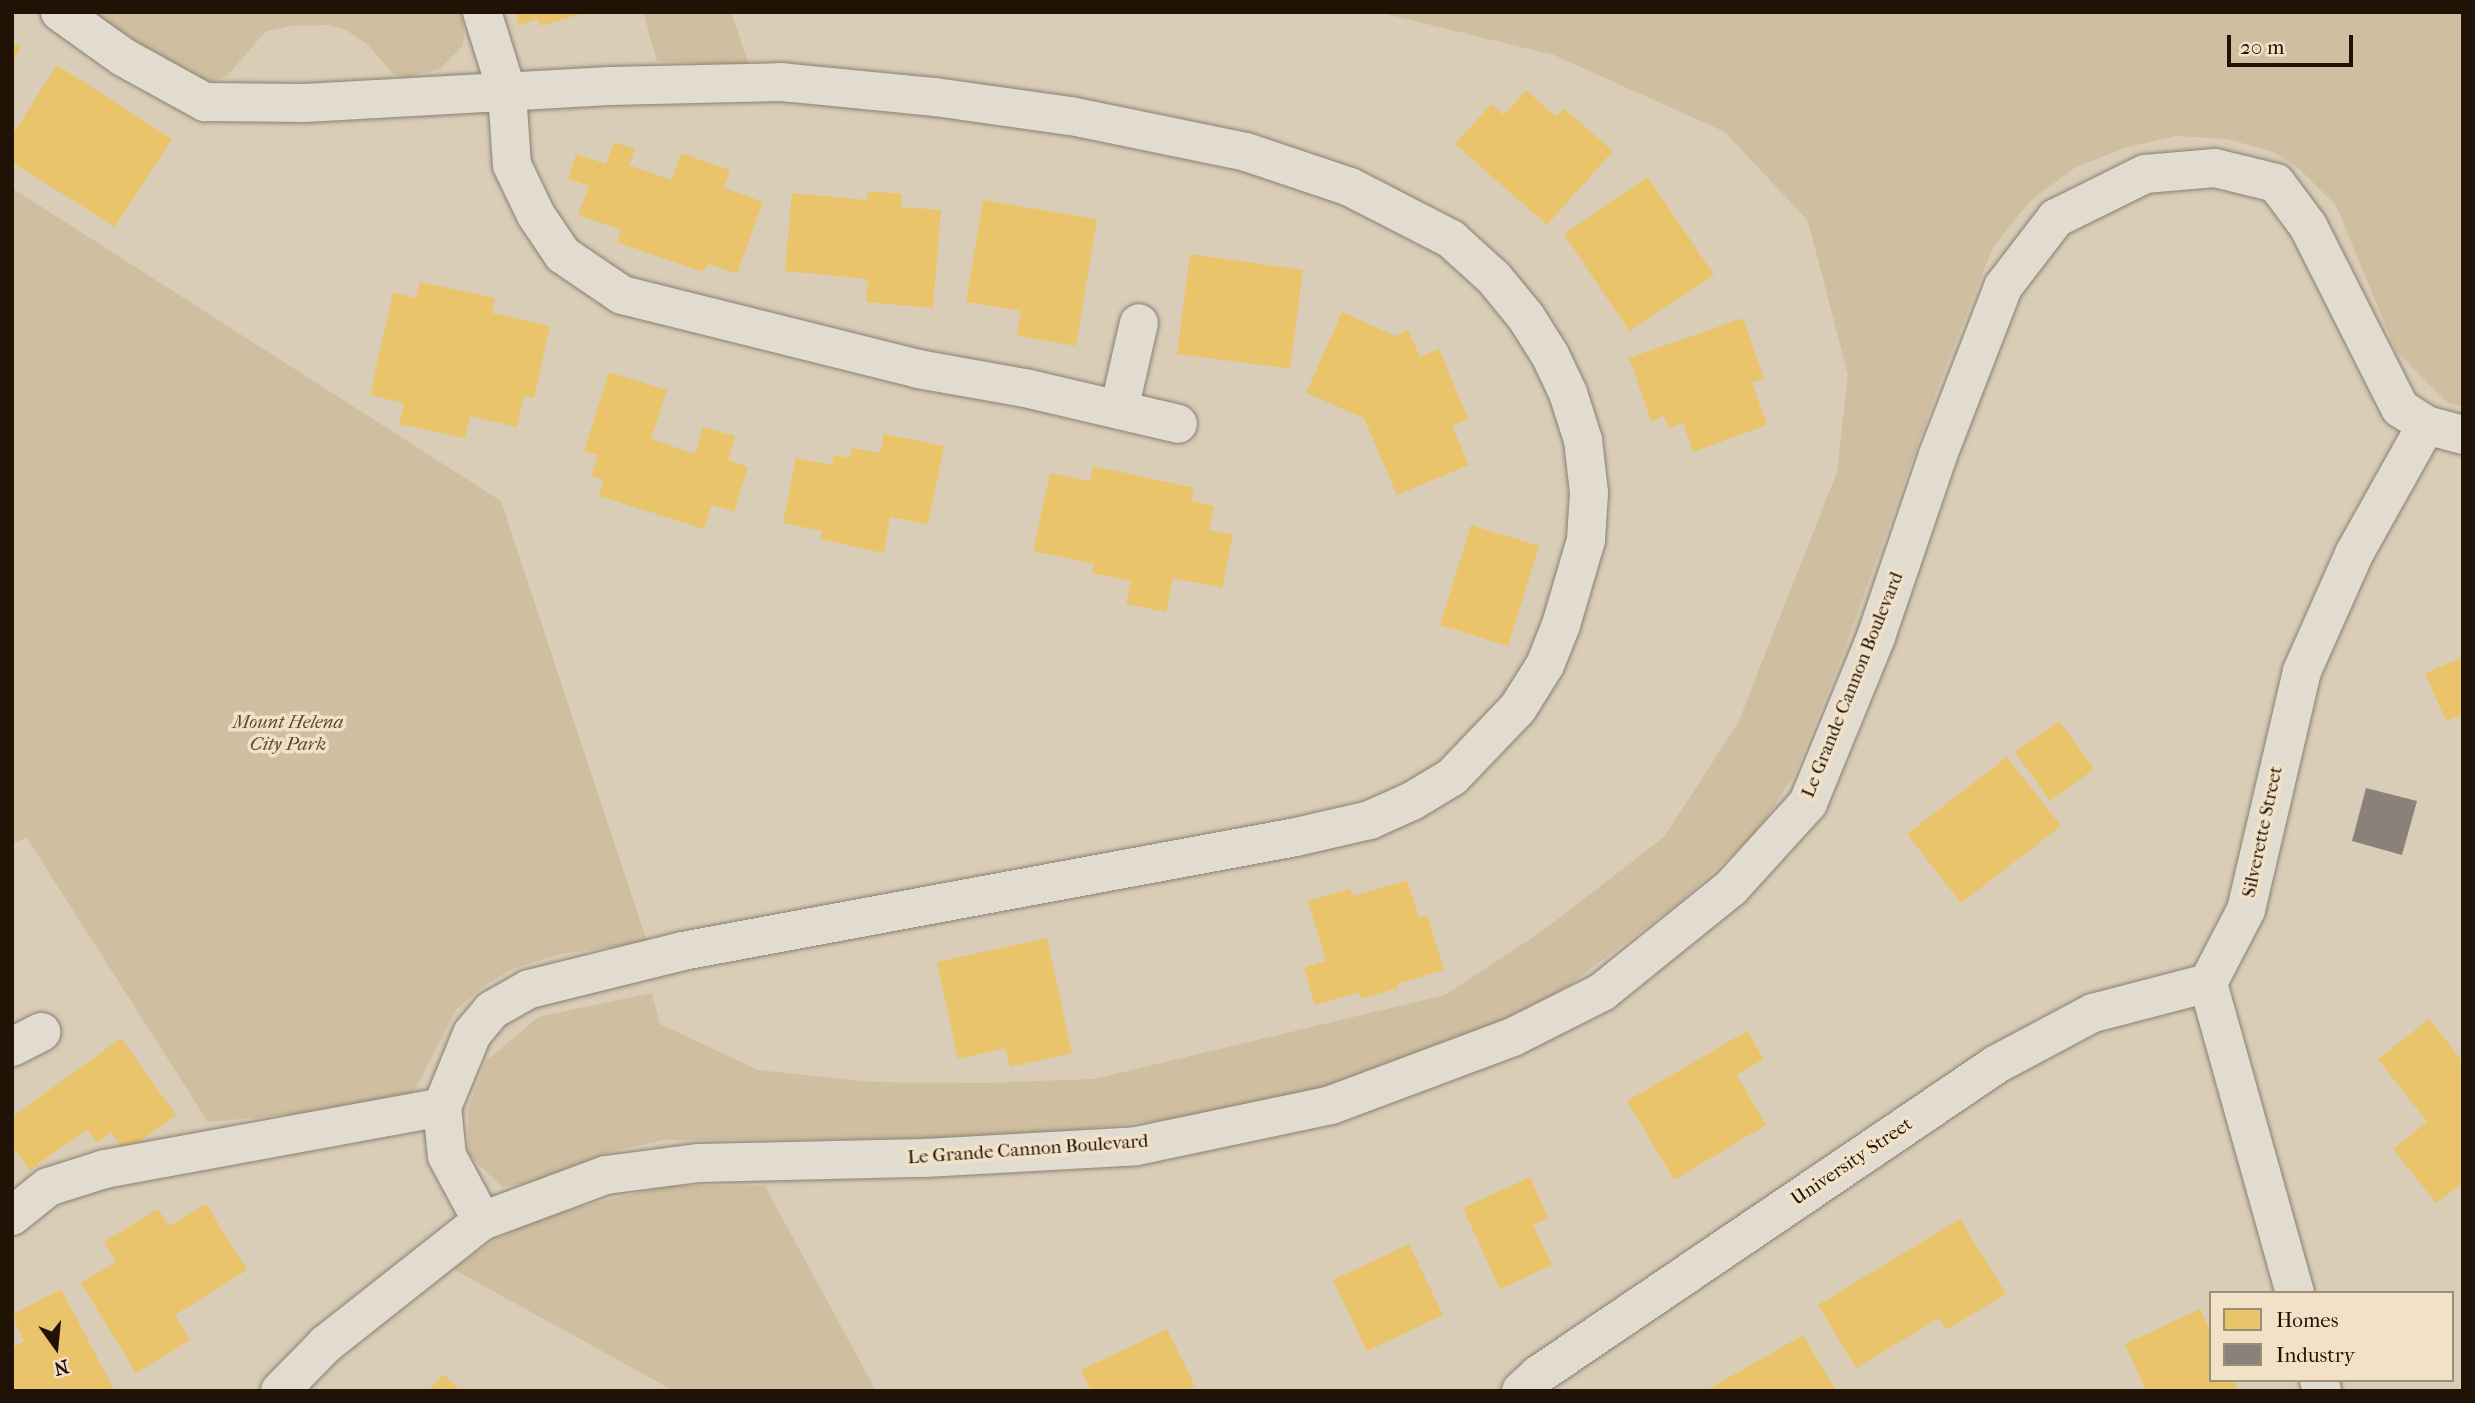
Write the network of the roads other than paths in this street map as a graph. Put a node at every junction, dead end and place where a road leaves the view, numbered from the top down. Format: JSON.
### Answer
{"nodes":[{"id":1,"x":60,"y":12,"type":"edge"},
{"id":2,"x":482,"y":12,"type":"edge"},
{"id":3,"x":507,"y":92,"type":"junction"},
{"id":4,"x":1139,"y":323,"type":"dead end"},
{"id":5,"x":1119,"y":410,"type":"junction"},
{"id":6,"x":1178,"y":424,"type":"dead end"},
{"id":7,"x":2426,"y":425,"type":"junction"},
{"id":8,"x":2463,"y":435,"type":"edge"},
{"id":9,"x":2208,"y":983,"type":"junction"},
{"id":10,"x":442,"y":1107,"type":"junction"},
{"id":11,"x":12,"y":1216,"type":"edge"},
{"id":12,"x":482,"y":1221,"type":"junction"},
{"id":13,"x":2294,"y":1291,"type":"edge"},
{"id":14,"x":280,"y":1391,"type":"edge"},
{"id":15,"x":1521,"y":1391,"type":"edge"}],
"edges":[{"from":1,"to":3,"type":"street"},
{"from":2,"to":3,"type":"street"},
{"from":3,"to":5,"type":"street"},
{"from":3,"to":10,"type":"street"},
{"from":4,"to":5,"type":"street"},
{"from":5,"to":6,"type":"street"},
{"from":7,"to":8,"type":"street","name":"Le Grande Cannon Boulevard"},
{"from":7,"to":9,"type":"street","name":"Silverette Street"},
{"from":7,"to":12,"type":"street","name":"Le Grande Cannon Boulevard"},
{"from":9,"to":13,"type":"street"},
{"from":9,"to":15,"type":"street","name":"University Street"},
{"from":10,"to":11,"type":"street"},
{"from":10,"to":12,"type":"street"},
{"from":12,"to":14,"type":"street","name":"Le Grande Cannon Boulevard"}]}
